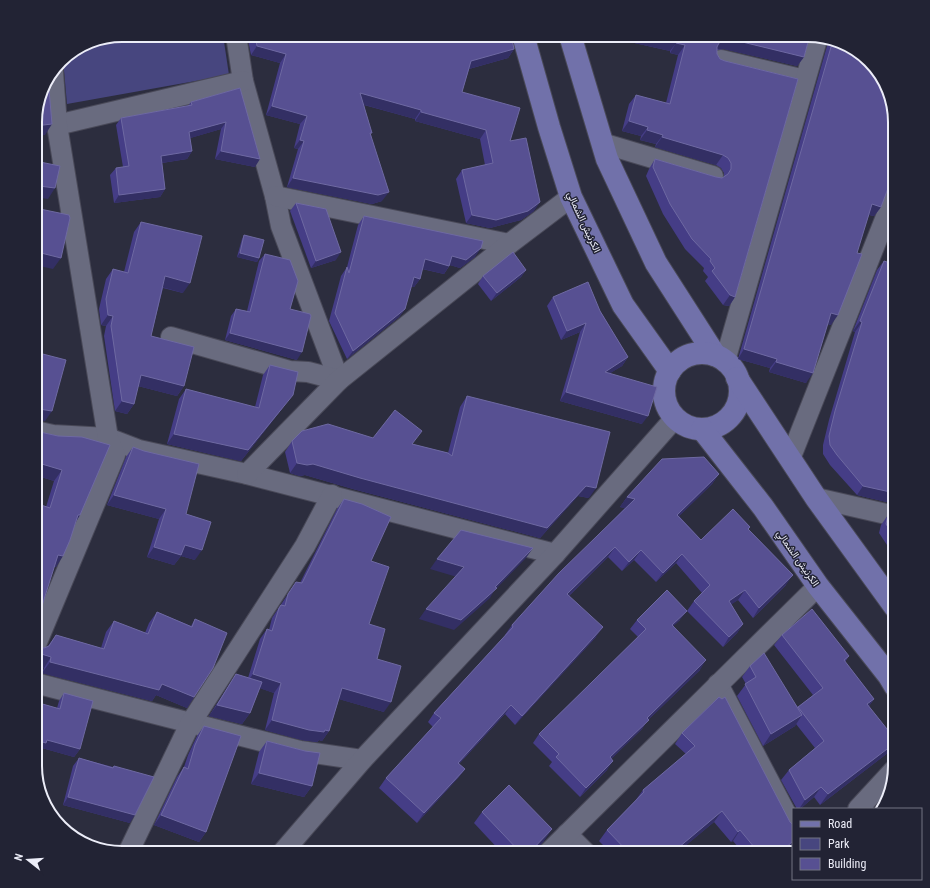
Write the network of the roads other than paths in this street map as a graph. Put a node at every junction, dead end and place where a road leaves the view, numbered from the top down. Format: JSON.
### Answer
{"nodes":[{"id":1,"x":237,"y":42,"type":"edge"},
{"id":2,"x":525,"y":42,"type":"edge"},
{"id":3,"x":572,"y":42,"type":"edge"},
{"id":4,"x":816,"y":43,"type":"edge"},
{"id":5,"x":721,"y":60,"type":"edge"},
{"id":6,"x":805,"y":80,"type":"junction"},
{"id":7,"x":54,"y":81,"type":"edge"},
{"id":8,"x":243,"y":81,"type":"junction"},
{"id":9,"x":57,"y":125,"type":"junction"},
{"id":10,"x":602,"y":143,"type":"junction"},
{"id":11,"x":713,"y":176,"type":"edge"},
{"id":12,"x":275,"y":196,"type":"junction"},
{"id":13,"x":571,"y":197,"type":"junction"},
{"id":14,"x":50,"y":211,"type":"edge"},
{"id":15,"x":888,"y":212,"type":"edge"},
{"id":16,"x":72,"y":216,"type":"junction"},
{"id":17,"x":509,"y":244,"type":"junction"},
{"id":18,"x":170,"y":337,"type":"dead end"},
{"id":19,"x":726,"y":364,"type":"junction"},
{"id":20,"x":670,"y":371,"type":"junction"},
{"id":21,"x":339,"y":380,"type":"junction"},
{"id":22,"x":675,"y":418,"type":"junction"},
{"id":23,"x":702,"y":429,"type":"junction"},
{"id":24,"x":42,"y":433,"type":"edge"},
{"id":25,"x":108,"y":438,"type":"junction"},
{"id":26,"x":790,"y":459,"type":"junction"},
{"id":27,"x":247,"y":474,"type":"junction"},
{"id":28,"x":332,"y":495,"type":"junction"},
{"id":29,"x":816,"y":498,"type":"junction"},
{"id":30,"x":888,"y":514,"type":"edge"},
{"id":31,"x":555,"y":554,"type":"junction"},
{"id":32,"x":818,"y":586,"type":"junction"},
{"id":33,"x":888,"y":597,"type":"edge"},
{"id":34,"x":42,"y":630,"type":"edge"},
{"id":35,"x":888,"y":677,"type":"edge"},
{"id":36,"x":718,"y":684,"type":"junction"},
{"id":37,"x":42,"y":685,"type":"edge"},
{"id":38,"x":190,"y":724,"type":"junction"},
{"id":39,"x":362,"y":760,"type":"junction"},
{"id":40,"x":887,"y":778,"type":"edge"},
{"id":41,"x":859,"y":808,"type":"edge"},
{"id":42,"x":792,"y":825,"type":"edge"},
{"id":43,"x":567,"y":834,"type":"junction"},
{"id":44,"x":131,"y":846,"type":"edge"},
{"id":45,"x":288,"y":846,"type":"edge"},
{"id":46,"x":555,"y":846,"type":"edge"},
{"id":47,"x":579,"y":846,"type":"edge"}],
"edges":[{"from":1,"to":8,"type":"street"},
{"from":2,"to":13,"type":"main road","name":"الكرنيش الشمالي"},
{"from":3,"to":10,"type":"main road"},
{"from":4,"to":6,"type":"street"},
{"from":5,"to":6,"type":"street"},
{"from":6,"to":19,"type":"street"},
{"from":7,"to":9,"type":"street"},
{"from":8,"to":9,"type":"street"},
{"from":8,"to":12,"type":"street"},
{"from":9,"to":16,"type":"street"},
{"from":10,"to":11,"type":"street"},
{"from":10,"to":19,"type":"main road"},
{"from":12,"to":17,"type":"street"},
{"from":12,"to":21,"type":"street"},
{"from":13,"to":17,"type":"street"},
{"from":13,"to":20,"type":"main road","name":"الكرنيش الشمالي"},
{"from":14,"to":16,"type":"street"},
{"from":15,"to":26,"type":"street"},
{"from":16,"to":25,"type":"street"},
{"from":17,"to":21,"type":"street"},
{"from":18,"to":21,"type":"street"},
{"from":19,"to":20,"type":"main road"},
{"from":19,"to":23,"type":"main road"},
{"from":19,"to":26,"type":"main road"},
{"from":20,"to":22,"type":"main road"},
{"from":21,"to":27,"type":"street"},
{"from":22,"to":23,"type":"main road"},
{"from":22,"to":31,"type":"street"},
{"from":23,"to":32,"type":"main road","name":"الكرنيش الشمالي"},
{"from":24,"to":25,"type":"street"},
{"from":25,"to":27,"type":"street"},
{"from":25,"to":34,"type":"street"},
{"from":26,"to":29,"type":"main road"},
{"from":27,"to":28,"type":"street"},
{"from":28,"to":31,"type":"street"},
{"from":28,"to":38,"type":"street"},
{"from":29,"to":30,"type":"street"},
{"from":29,"to":33,"type":"main road"},
{"from":31,"to":39,"type":"street"},
{"from":32,"to":35,"type":"main road","name":"الكرنيش الشمالي"},
{"from":32,"to":36,"type":"street"},
{"from":36,"to":42,"type":"street"},
{"from":36,"to":43,"type":"street"},
{"from":37,"to":38,"type":"street"},
{"from":38,"to":39,"type":"street"},
{"from":38,"to":44,"type":"street"},
{"from":39,"to":45,"type":"street"},
{"from":40,"to":41,"type":"street"},
{"from":43,"to":46,"type":"street"},
{"from":43,"to":47,"type":"street"}]}
